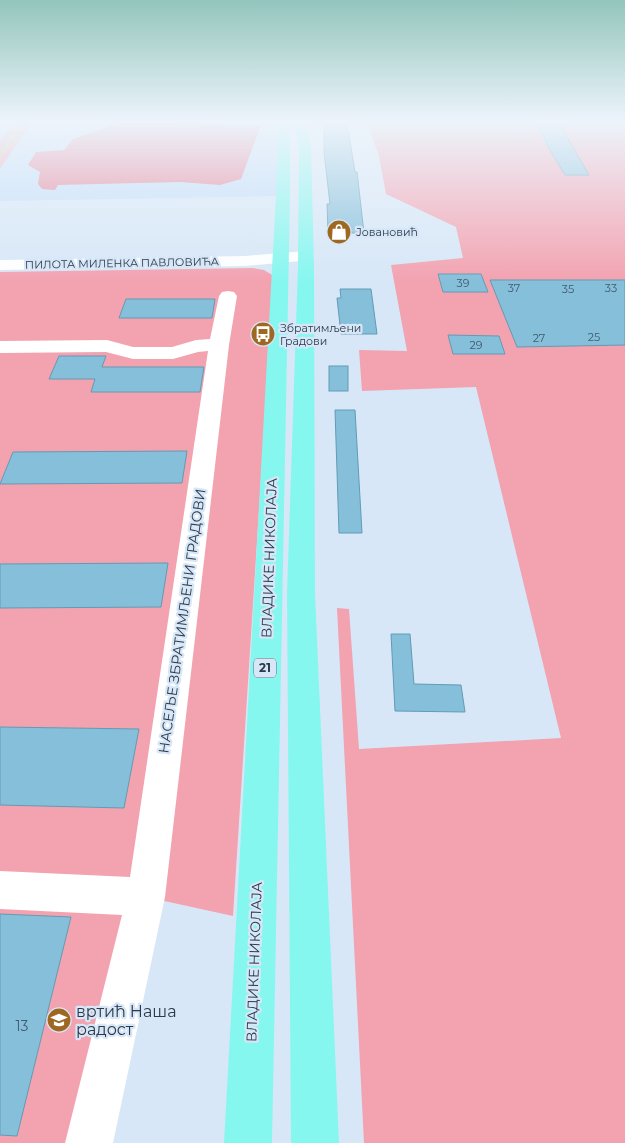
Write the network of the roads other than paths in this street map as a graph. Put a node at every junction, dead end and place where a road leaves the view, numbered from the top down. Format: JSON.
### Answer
{"nodes":[{"id":1,"x":284,"y":175,"type":"edge"},
{"id":2,"x":300,"y":175,"type":"edge"},
{"id":3,"x":283,"y":261,"type":"junction"},
{"id":4,"x":4,"y":266,"type":"edge"},
{"id":5,"x":228,"y":296,"type":"dead end"},
{"id":6,"x":219,"y":345,"type":"junction"},
{"id":7,"x":0,"y":347,"type":"edge"},
{"id":8,"x":0,"y":890,"type":"edge"},
{"id":9,"x":146,"y":897,"type":"junction"},
{"id":10,"x":89,"y":1143,"type":"edge"},
{"id":11,"x":248,"y":1143,"type":"edge"},
{"id":12,"x":315,"y":1143,"type":"edge"}],
"edges":[{"from":1,"to":3,"type":"main road","name":"ВЛАДИКЕ НИКОЛАЈА","number":"21"},
{"from":2,"to":3,"type":"main road","name":"ВЛАДИКЕ НИКОЛАЈА","number":"21"},
{"from":3,"to":4,"type":"street","name":"ПИЛОТА МИЛЕНКА ПАВЛОВИЋА"},
{"from":3,"to":11,"type":"main road","name":"ВЛАДИКЕ НИКОЛАЈА","number":"21"},
{"from":3,"to":12,"type":"main road","name":"ВЛАДИКЕ НИКОЛАЈА","number":"21"},
{"from":5,"to":6,"type":"street","name":"НАСЕЉЕ ЗБРАТИМЉЕНИ ГРАДОВИ"},
{"from":6,"to":7,"type":"street"},
{"from":6,"to":9,"type":"street","name":"НАСЕЉЕ ЗБРАТИМЉЕНИ ГРАДОВИ"},
{"from":8,"to":9,"type":"street"},
{"from":9,"to":10,"type":"street","name":"НАСЕЉЕ ЗБРАТИМЉЕНИ ГРАДОВИ"}]}
